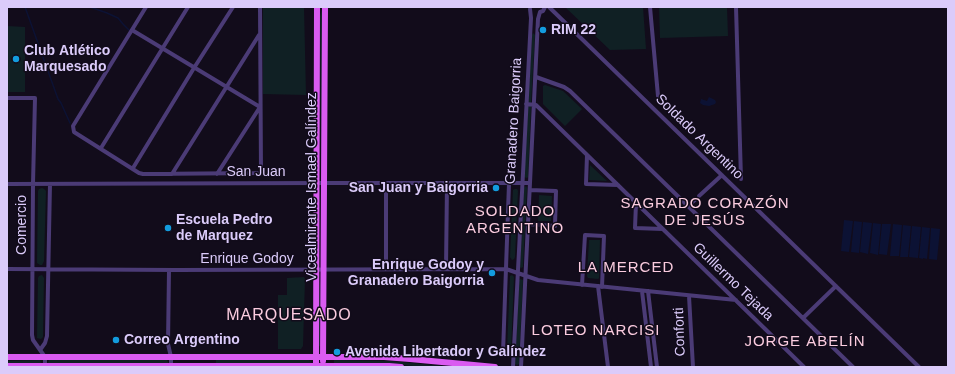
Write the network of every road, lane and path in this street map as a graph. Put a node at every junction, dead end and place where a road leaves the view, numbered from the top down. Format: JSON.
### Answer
{"nodes":[{"id":1,"x":146,"y":7,"type":"edge"},
{"id":2,"x":188,"y":7,"type":"edge"},
{"id":3,"x":233,"y":7,"type":"edge"},
{"id":4,"x":260,"y":7,"type":"edge"},
{"id":5,"x":325,"y":7,"type":"edge"},
{"id":6,"x":545,"y":7,"type":"edge"},
{"id":7,"x":549,"y":7,"type":"edge"},
{"id":8,"x":650,"y":7,"type":"edge"},
{"id":9,"x":736,"y":7,"type":"edge"},
{"id":10,"x":318,"y":8,"type":"edge"},
{"id":11,"x":530,"y":8,"type":"edge"},
{"id":12,"x":540,"y":12,"type":"junction"},
{"id":13,"x":132,"y":30,"type":"junction"},
{"id":14,"x":259,"y":34,"type":"junction"},
{"id":15,"x":162,"y":48,"type":"junction"},
{"id":16,"x":194,"y":68,"type":"junction"},
{"id":17,"x":536,"y":77,"type":"junction"},
{"id":18,"x":226,"y":87,"type":"junction"},
{"id":19,"x":658,"y":96,"type":"dead end"},
{"id":20,"x":7,"y":98,"type":"edge"},
{"id":21,"x":526,"y":104,"type":"junction"},
{"id":22,"x":534,"y":105,"type":"junction"},
{"id":23,"x":260,"y":107,"type":"junction"},
{"id":24,"x":101,"y":148,"type":"junction"},
{"id":25,"x":587,"y":155,"type":"junction"},
{"id":26,"x":133,"y":168,"type":"junction"},
{"id":27,"x":172,"y":174,"type":"junction"},
{"id":28,"x":217,"y":174,"type":"junction"},
{"id":29,"x":722,"y":175,"type":"junction"},
{"id":30,"x":741,"y":179,"type":"dead end"},
{"id":31,"x":316,"y":183,"type":"junction"},
{"id":32,"x":324,"y":183,"type":"junction"},
{"id":33,"x":386,"y":183,"type":"junction"},
{"id":34,"x":447,"y":183,"type":"junction"},
{"id":35,"x":509,"y":183,"type":"junction"},
{"id":36,"x":522,"y":183,"type":"junction"},
{"id":37,"x":7,"y":184,"type":"edge"},
{"id":38,"x":33,"y":184,"type":"junction"},
{"id":39,"x":50,"y":184,"type":"junction"},
{"id":40,"x":530,"y":184,"type":"junction"},
{"id":41,"x":618,"y":185,"type":"junction"},
{"id":42,"x":530,"y":190,"type":"junction"},
{"id":43,"x":636,"y":202,"type":"junction"},
{"id":44,"x":688,"y":206,"type":"junction"},
{"id":45,"x":528,"y":224,"type":"junction"},
{"id":46,"x":663,"y":229,"type":"junction"},
{"id":47,"x":7,"y":269,"type":"edge"},
{"id":48,"x":33,"y":269,"type":"junction"},
{"id":49,"x":49,"y":269,"type":"junction"},
{"id":50,"x":316,"y":269,"type":"junction"},
{"id":51,"x":324,"y":269,"type":"junction"},
{"id":52,"x":386,"y":269,"type":"junction"},
{"id":53,"x":446,"y":269,"type":"junction"},
{"id":54,"x":506,"y":269,"type":"junction"},
{"id":55,"x":169,"y":270,"type":"junction"},
{"id":56,"x":518,"y":273,"type":"junction"},
{"id":57,"x":526,"y":276,"type":"junction"},
{"id":58,"x":582,"y":285,"type":"junction"},
{"id":59,"x":836,"y":286,"type":"junction"},
{"id":60,"x":600,"y":287,"type":"junction"},
{"id":61,"x":642,"y":291,"type":"junction"},
{"id":62,"x":648,"y":292,"type":"junction"},
{"id":63,"x":690,"y":296,"type":"junction"},
{"id":64,"x":736,"y":300,"type":"junction"},
{"id":65,"x":803,"y":318,"type":"junction"},
{"id":66,"x":40,"y":350,"type":"junction"},
{"id":67,"x":513,"y":354,"type":"junction"},
{"id":68,"x":7,"y":357,"type":"edge"},
{"id":69,"x":45,"y":357,"type":"junction"},
{"id":70,"x":171,"y":357,"type":"junction"},
{"id":71,"x":200,"y":357,"type":"junction"},
{"id":72,"x":213,"y":357,"type":"junction"},
{"id":73,"x":316,"y":357,"type":"junction"},
{"id":74,"x":323,"y":357,"type":"junction"},
{"id":75,"x":7,"y":366,"type":"edge"},
{"id":76,"x":44,"y":366,"type":"edge"},
{"id":77,"x":200,"y":366,"type":"edge"},
{"id":78,"x":213,"y":366,"type":"edge"},
{"id":79,"x":316,"y":366,"type":"edge"},
{"id":80,"x":323,"y":366,"type":"edge"},
{"id":81,"x":171,"y":367,"type":"edge"},
{"id":82,"x":402,"y":367,"type":"edge"},
{"id":83,"x":495,"y":367,"type":"edge"},
{"id":84,"x":513,"y":367,"type":"edge"},
{"id":85,"x":521,"y":367,"type":"edge"},
{"id":86,"x":608,"y":367,"type":"edge"},
{"id":87,"x":651,"y":367,"type":"edge"},
{"id":88,"x":657,"y":367,"type":"edge"},
{"id":89,"x":693,"y":367,"type":"edge"},
{"id":90,"x":804,"y":367,"type":"edge"},
{"id":91,"x":853,"y":367,"type":"edge"},
{"id":92,"x":919,"y":367,"type":"edge"}],
"edges":[{"from":1,"to":13,"type":"street"},
{"from":2,"to":15,"type":"street"},
{"from":3,"to":16,"type":"street"},
{"from":4,"to":14,"type":"street"},
{"from":5,"to":32,"type":"main road","name":"Vicealmirante Ismael Galíndez"},
{"from":6,"to":12,"type":"street"},
{"from":7,"to":29,"type":"street","name":"Soldado Argentino"},
{"from":8,"to":19,"type":"street"},
{"from":9,"to":30,"type":"street"},
{"from":10,"to":31,"type":"main road","name":"Vicealmirante Ismael Galíndez"},
{"from":11,"to":12,"type":"street","name":"Granadero Baigorria"},
{"from":11,"to":21,"type":"street","name":"Granadero Baigorria"},
{"from":12,"to":17,"type":"street","name":"Granadero Baigorria"},
{"from":13,"to":15,"type":"street"},
{"from":13,"to":24,"type":"street"},
{"from":14,"to":18,"type":"street"},
{"from":14,"to":23,"type":"street"},
{"from":15,"to":16,"type":"street"},
{"from":15,"to":24,"type":"street"},
{"from":16,"to":18,"type":"street"},
{"from":16,"to":26,"type":"street"},
{"from":17,"to":22,"type":"street","name":"Granadero Baigorria"},
{"from":17,"to":44,"type":"street"},
{"from":18,"to":23,"type":"street"},
{"from":18,"to":27,"type":"street"},
{"from":20,"to":38,"type":"street","name":"Comercio"},
{"from":21,"to":22,"type":"street"},
{"from":21,"to":36,"type":"street","name":"Granadero Baigorria"},
{"from":22,"to":25,"type":"street","name":"Guillermo Tejada"},
{"from":22,"to":40,"type":"street","name":"Granadero Baigorria"},
{"from":23,"to":28,"type":"street"},
{"from":23,"to":28,"type":"street"},
{"from":24,"to":26,"type":"street"},
{"from":25,"to":41,"type":"street","name":"Guillermo Tejada"},
{"from":25,"to":41,"type":"street"},
{"from":26,"to":27,"type":"street"},
{"from":27,"to":28,"type":"street"},
{"from":29,"to":44,"type":"street"},
{"from":29,"to":59,"type":"street","name":"Soldado Argentino"},
{"from":31,"to":32,"type":"street","name":"San Juan"},
{"from":31,"to":39,"type":"street","name":"San Juan"},
{"from":31,"to":50,"type":"main road","name":"Vicealmirante Ismael Galíndez"},
{"from":32,"to":33,"type":"street","name":"San Juan"},
{"from":32,"to":51,"type":"main road","name":"Vicealmirante Ismael Galíndez"},
{"from":33,"to":34,"type":"street","name":"San Juan"},
{"from":33,"to":52,"type":"street"},
{"from":34,"to":35,"type":"street","name":"San Juan"},
{"from":34,"to":53,"type":"street"},
{"from":35,"to":36,"type":"street","name":"San Juan"},
{"from":35,"to":54,"type":"street","name":"Granadero Baigorria"},
{"from":36,"to":40,"type":"street","name":"San Juan"},
{"from":36,"to":56,"type":"street","name":"Granadero Baigorria"},
{"from":37,"to":38,"type":"street","name":"San Juan"},
{"from":38,"to":39,"type":"street","name":"San Juan"},
{"from":38,"to":48,"type":"street","name":"Comercio"},
{"from":39,"to":49,"type":"street","name":"Comercio"},
{"from":40,"to":42,"type":"street","name":"Granadero Baigorria"},
{"from":41,"to":43,"type":"street","name":"Guillermo Tejada"},
{"from":42,"to":45,"type":"street","name":"Granadero Baigorria"},
{"from":42,"to":45,"type":"street","name":"Granadero Baigorria"},
{"from":43,"to":46,"type":"street","name":"Guillermo Tejada"},
{"from":43,"to":46,"type":"street"},
{"from":44,"to":65,"type":"street"},
{"from":45,"to":57,"type":"street","name":"Granadero Baigorria"},
{"from":46,"to":64,"type":"street","name":"Guillermo Tejada"},
{"from":47,"to":48,"type":"street","name":"Enrique Godoy"},
{"from":48,"to":49,"type":"street","name":"Enrique Godoy"},
{"from":48,"to":66,"type":"street","name":"Comercio"},
{"from":49,"to":55,"type":"street","name":"Enrique Godoy"},
{"from":49,"to":66,"type":"street","name":"Comercio"},
{"from":50,"to":51,"type":"street","name":"Enrique Godoy"},
{"from":50,"to":55,"type":"street","name":"Enrique Godoy"},
{"from":50,"to":73,"type":"main road","name":"Vicealmirante Ismael Galíndez"},
{"from":51,"to":52,"type":"street","name":"Enrique Godoy"},
{"from":51,"to":74,"type":"main road","name":"Vicealmirante Ismael Galíndez"},
{"from":52,"to":53,"type":"street","name":"Enrique Godoy"},
{"from":53,"to":54,"type":"street","name":"Enrique Godoy"},
{"from":54,"to":56,"type":"street","name":"Enrique Godoy"},
{"from":54,"to":67,"type":"street","name":"Granadero Baigorria"},
{"from":55,"to":70,"type":"street"},
{"from":56,"to":57,"type":"street","name":"Enrique Godoy"},
{"from":56,"to":67,"type":"street","name":"Granadero Baigorria"},
{"from":57,"to":58,"type":"street","name":"Enrique Godoy"},
{"from":57,"to":85,"type":"street","name":"Granadero Baigorria"},
{"from":58,"to":60,"type":"street","name":"Enrique Godoy"},
{"from":58,"to":60,"type":"street"},
{"from":59,"to":65,"type":"street"},
{"from":59,"to":92,"type":"street","name":"Soldado Argentino"},
{"from":60,"to":61,"type":"street","name":"Enrique Godoy"},
{"from":60,"to":86,"type":"street"},
{"from":61,"to":62,"type":"street","name":"Enrique Godoy"},
{"from":61,"to":87,"type":"street"},
{"from":62,"to":63,"type":"street","name":"Enrique Godoy"},
{"from":62,"to":88,"type":"street"},
{"from":63,"to":64,"type":"street","name":"Enrique Godoy"},
{"from":63,"to":89,"type":"street","name":"Conforti"},
{"from":64,"to":90,"type":"street","name":"Guillermo Tejada"},
{"from":65,"to":91,"type":"street"},
{"from":66,"to":69,"type":"street","name":"Comercio"},
{"from":67,"to":84,"type":"street","name":"Granadero Baigorria"},
{"from":68,"to":69,"type":"main road"},
{"from":69,"to":70,"type":"main road"},
{"from":69,"to":76,"type":"street"},
{"from":70,"to":71,"type":"main road"},
{"from":70,"to":81,"type":"street"},
{"from":71,"to":72,"type":"main road"},
{"from":71,"to":77,"type":"main road"},
{"from":72,"to":73,"type":"main road"},
{"from":72,"to":78,"type":"main road"},
{"from":73,"to":74,"type":"main road"},
{"from":73,"to":79,"type":"main road","name":"Vicealmirante Ismael Galíndez"},
{"from":74,"to":80,"type":"main road","name":"Vicealmirante Ismael Galíndez"},
{"from":74,"to":83,"type":"main road"},
{"from":75,"to":76,"type":"main road"},
{"from":76,"to":81,"type":"main road"},
{"from":77,"to":78,"type":"main road"},
{"from":77,"to":81,"type":"main road"},
{"from":78,"to":79,"type":"main road"},
{"from":79,"to":80,"type":"main road"},
{"from":80,"to":82,"type":"main road"}]}
